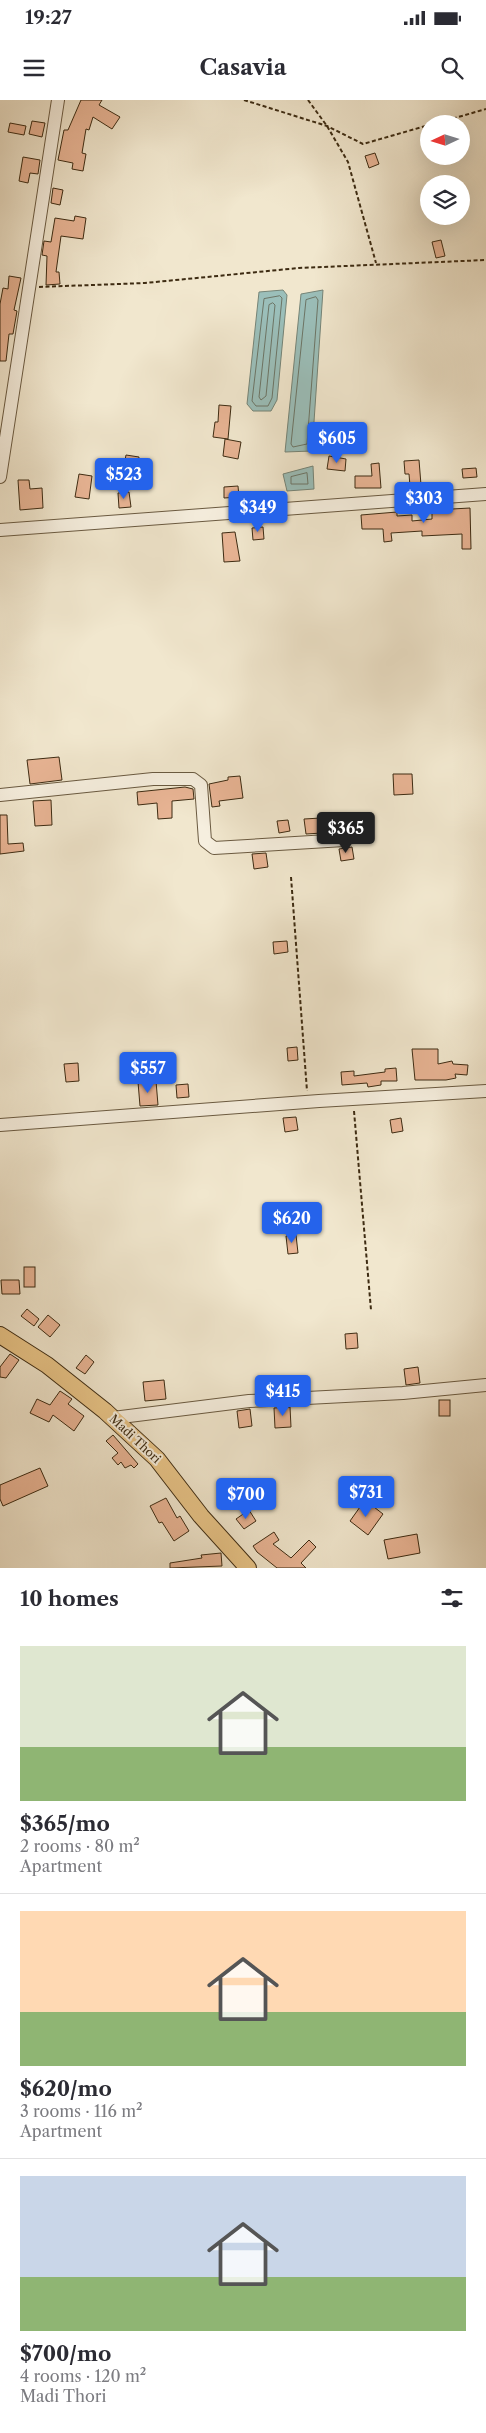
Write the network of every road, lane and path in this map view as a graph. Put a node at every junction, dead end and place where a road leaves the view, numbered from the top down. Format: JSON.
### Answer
{"nodes":[{"id":1,"x":58,"y":100,"type":"edge"},
{"id":2,"x":244,"y":100,"type":"edge"},
{"id":3,"x":308,"y":100,"type":"edge"},
{"id":4,"x":486,"y":110,"type":"edge"},
{"id":5,"x":467,"y":115,"type":"edge"},
{"id":6,"x":327,"y":126,"type":"junction"},
{"id":7,"x":420,"y":128,"type":"edge"},
{"id":8,"x":486,"y":260,"type":"edge"},
{"id":9,"x":376,"y":263,"type":"junction"},
{"id":10,"x":29,"y":287,"type":"junction"},
{"id":11,"x":0,"y":477,"type":"edge"},
{"id":12,"x":486,"y":494,"type":"edge"},
{"id":13,"x":0,"y":530,"type":"edge"},
{"id":14,"x":0,"y":795,"type":"edge"},
{"id":15,"x":344,"y":840,"type":"dead end"},
{"id":16,"x":291,"y":877,"type":"dead end"},
{"id":17,"x":486,"y":1091,"type":"edge"},
{"id":18,"x":353,"y":1099,"type":"junction"},
{"id":19,"x":308,"y":1102,"type":"junction"},
{"id":20,"x":0,"y":1125,"type":"edge"},
{"id":21,"x":371,"y":1310,"type":"dead end"},
{"id":22,"x":0,"y":1335,"type":"edge"},
{"id":23,"x":486,"y":1385,"type":"edge"},
{"id":24,"x":113,"y":1418,"type":"junction"},
{"id":25,"x":248,"y":1568,"type":"edge"}],
"edges":[{"from":1,"to":10,"type":"street"},
{"from":2,"to":6,"type":"path"},
{"from":3,"to":6,"type":"path"},
{"from":4,"to":5,"type":"path"},
{"from":6,"to":7,"type":"path"},
{"from":6,"to":9,"type":"path"},
{"from":8,"to":9,"type":"path"},
{"from":9,"to":10,"type":"path"},
{"from":10,"to":11,"type":"street"},
{"from":12,"to":13,"type":"street"},
{"from":14,"to":15,"type":"street"},
{"from":16,"to":19,"type":"path"},
{"from":17,"to":18,"type":"street"},
{"from":18,"to":19,"type":"street"},
{"from":18,"to":21,"type":"path"},
{"from":19,"to":20,"type":"street"},
{"from":22,"to":24,"type":"main road","name":"Madi Thori"},
{"from":23,"to":24,"type":"street"},
{"from":24,"to":25,"type":"main road","name":"Madi Thori"}]}
